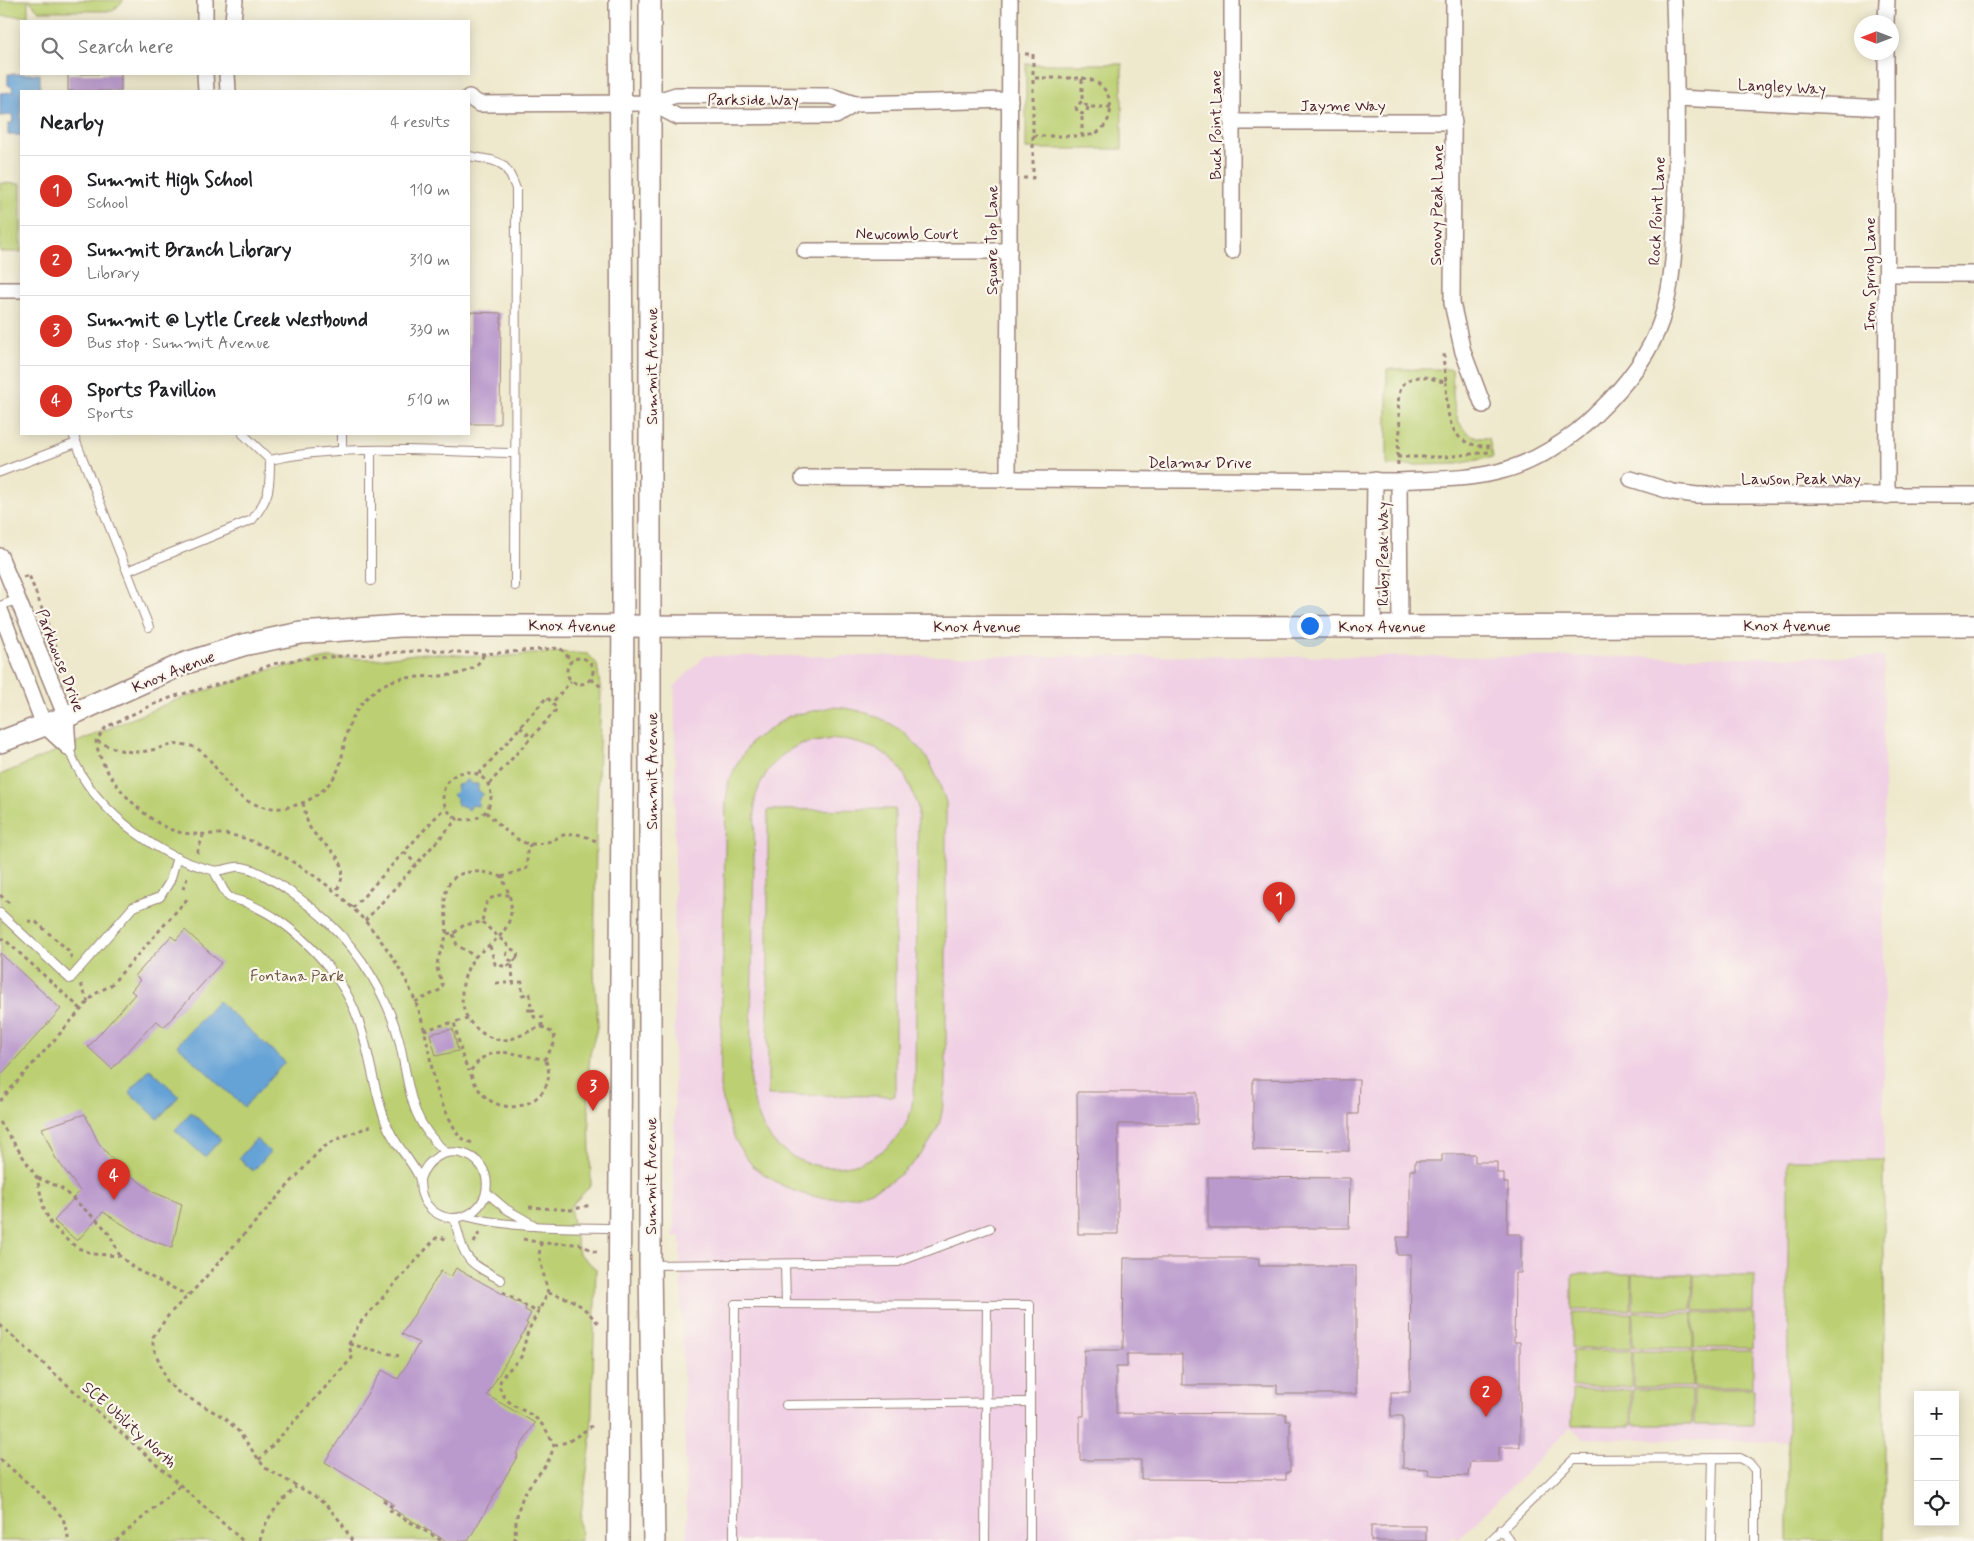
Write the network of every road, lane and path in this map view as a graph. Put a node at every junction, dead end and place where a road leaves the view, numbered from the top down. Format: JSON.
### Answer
{"nodes":[{"id":1,"x":205,"y":0,"type":"edge"},
{"id":2,"x":235,"y":0,"type":"edge"},
{"id":3,"x":620,"y":0,"type":"edge"},
{"id":4,"x":650,"y":0,"type":"edge"},
{"id":5,"x":1010,"y":0,"type":"edge"},
{"id":6,"x":1232,"y":0,"type":"edge"},
{"id":7,"x":1454,"y":0,"type":"edge"},
{"id":8,"x":1674,"y":0,"type":"edge"},
{"id":9,"x":1887,"y":0,"type":"edge"},
{"id":10,"x":1886,"y":15,"type":"edge"},
{"id":11,"x":205,"y":20,"type":"edge"},
{"id":12,"x":233,"y":20,"type":"edge"},
{"id":13,"x":1886,"y":60,"type":"edge"},
{"id":14,"x":205,"y":75,"type":"edge"},
{"id":15,"x":228,"y":75,"type":"edge"},
{"id":16,"x":1082,"y":78,"type":"junction"},
{"id":17,"x":206,"y":90,"type":"edge"},
{"id":18,"x":228,"y":90,"type":"edge"},
{"id":19,"x":780,"y":94,"type":"junction"},
{"id":20,"x":1677,"y":98,"type":"junction"},
{"id":21,"x":1010,"y":100,"type":"junction"},
{"id":22,"x":1082,"y":101,"type":"junction"},
{"id":23,"x":621,"y":104,"type":"junction"},
{"id":24,"x":650,"y":104,"type":"junction"},
{"id":25,"x":855,"y":104,"type":"junction"},
{"id":26,"x":472,"y":105,"type":"edge"},
{"id":27,"x":1088,"y":107,"type":"junction"},
{"id":28,"x":1111,"y":107,"type":"junction"},
{"id":29,"x":1886,"y":108,"type":"junction"},
{"id":30,"x":1082,"y":114,"type":"junction"},
{"id":31,"x":780,"y":116,"type":"junction"},
{"id":32,"x":1232,"y":122,"type":"junction"},
{"id":33,"x":1454,"y":122,"type":"junction"},
{"id":34,"x":1033,"y":136,"type":"junction"},
{"id":35,"x":1082,"y":136,"type":"junction"},
{"id":36,"x":470,"y":156,"type":"edge"},
{"id":37,"x":1009,"y":178,"type":"junction"},
{"id":38,"x":805,"y":251,"type":"dead end"},
{"id":39,"x":1009,"y":251,"type":"junction"},
{"id":40,"x":1232,"y":251,"type":"dead end"},
{"id":41,"x":1887,"y":274,"type":"junction"},
{"id":42,"x":1974,"y":274,"type":"edge"},
{"id":43,"x":0,"y":290,"type":"edge"},
{"id":44,"x":20,"y":290,"type":"edge"},
{"id":45,"x":1463,"y":352,"type":"junction"},
{"id":46,"x":1446,"y":382,"type":"junction"},
{"id":47,"x":1483,"y":405,"type":"dead end"},
{"id":48,"x":1585,"y":426,"type":"joint"},
{"id":49,"x":73,"y":435,"type":"edge"},
{"id":50,"x":244,"y":435,"type":"edge"},
{"id":51,"x":342,"y":435,"type":"edge"},
{"id":52,"x":76,"y":443,"type":"junction"},
{"id":53,"x":342,"y":451,"type":"junction"},
{"id":54,"x":371,"y":451,"type":"junction"},
{"id":55,"x":515,"y":453,"type":"junction"},
{"id":56,"x":1397,"y":457,"type":"junction"},
{"id":57,"x":270,"y":460,"type":"junction"},
{"id":58,"x":0,"y":472,"type":"edge"},
{"id":59,"x":803,"y":478,"type":"dead end"},
{"id":60,"x":1008,"y":479,"type":"junction"},
{"id":61,"x":1631,"y":479,"type":"dead end"},
{"id":62,"x":1374,"y":480,"type":"junction"},
{"id":63,"x":1399,"y":481,"type":"junction"},
{"id":64,"x":1887,"y":496,"type":"junction"},
{"id":65,"x":1974,"y":496,"type":"edge"},
{"id":66,"x":0,"y":556,"type":"edge"},
{"id":67,"x":127,"y":571,"type":"junction"},
{"id":68,"x":371,"y":580,"type":"dead end"},
{"id":69,"x":515,"y":586,"type":"dead end"},
{"id":70,"x":18,"y":599,"type":"junction"},
{"id":71,"x":0,"y":606,"type":"edge"},
{"id":72,"x":42,"y":609,"type":"dead end"},
{"id":73,"x":0,"y":610,"type":"edge"},
{"id":74,"x":1974,"y":625,"type":"edge"},
{"id":75,"x":622,"y":626,"type":"junction"},
{"id":76,"x":651,"y":626,"type":"junction"},
{"id":77,"x":1373,"y":626,"type":"junction"},
{"id":78,"x":149,"y":627,"type":"dead end"},
{"id":79,"x":1400,"y":627,"type":"junction"},
{"id":80,"x":22,"y":638,"type":"junction"},
{"id":81,"x":59,"y":654,"type":"dead end"},
{"id":82,"x":484,"y":654,"type":"junction"},
{"id":83,"x":572,"y":661,"type":"junction"},
{"id":84,"x":592,"y":678,"type":"junction"},
{"id":85,"x":571,"y":681,"type":"junction"},
{"id":86,"x":604,"y":690,"type":"dead end"},
{"id":87,"x":552,"y":703,"type":"junction"},
{"id":88,"x":66,"y":717,"type":"junction"},
{"id":89,"x":44,"y":726,"type":"junction"},
{"id":90,"x":520,"y":727,"type":"junction"},
{"id":91,"x":531,"y":737,"type":"junction"},
{"id":92,"x":96,"y":741,"type":"junction"},
{"id":93,"x":0,"y":742,"type":"edge"},
{"id":94,"x":68,"y":746,"type":"junction"},
{"id":95,"x":479,"y":774,"type":"junction"},
{"id":96,"x":489,"y":784,"type":"junction"},
{"id":97,"x":303,"y":803,"type":"junction"},
{"id":98,"x":445,"y":807,"type":"junction"},
{"id":99,"x":486,"y":812,"type":"junction"},
{"id":100,"x":458,"y":818,"type":"junction"},
{"id":101,"x":598,"y":842,"type":"dead end"},
{"id":102,"x":531,"y":844,"type":"junction"},
{"id":103,"x":404,"y":852,"type":"junction"},
{"id":104,"x":177,"y":857,"type":"junction"},
{"id":105,"x":416,"y":864,"type":"junction"},
{"id":106,"x":214,"y":871,"type":"junction"},
{"id":107,"x":502,"y":877,"type":"junction"},
{"id":108,"x":336,"y":891,"type":"junction"},
{"id":109,"x":510,"y":895,"type":"junction"},
{"id":110,"x":189,"y":898,"type":"dead end"},
{"id":111,"x":353,"y":908,"type":"junction"},
{"id":112,"x":0,"y":913,"type":"edge"},
{"id":113,"x":365,"y":921,"type":"junction"},
{"id":114,"x":482,"y":922,"type":"junction"},
{"id":115,"x":447,"y":933,"type":"junction"},
{"id":116,"x":453,"y":934,"type":"junction"},
{"id":117,"x":499,"y":938,"type":"junction"},
{"id":118,"x":0,"y":939,"type":"edge"},
{"id":119,"x":490,"y":946,"type":"junction"},
{"id":120,"x":512,"y":950,"type":"junction"},
{"id":121,"x":476,"y":957,"type":"junction"},
{"id":122,"x":516,"y":959,"type":"junction"},
{"id":123,"x":512,"y":965,"type":"junction"},
{"id":124,"x":496,"y":983,"type":"dead end"},
{"id":125,"x":513,"y":983,"type":"junction"},
{"id":126,"x":415,"y":1002,"type":"junction"},
{"id":127,"x":81,"y":1010,"type":"junction"},
{"id":128,"x":525,"y":1010,"type":"dead end"},
{"id":129,"x":531,"y":1010,"type":"junction"},
{"id":130,"x":468,"y":1019,"type":"junction"},
{"id":131,"x":454,"y":1022,"type":"junction"},
{"id":132,"x":542,"y":1027,"type":"junction"},
{"id":133,"x":424,"y":1030,"type":"junction"},
{"id":134,"x":545,"y":1059,"type":"junction"},
{"id":135,"x":470,"y":1072,"type":"junction"},
{"id":136,"x":0,"y":1101,"type":"edge"},
{"id":137,"x":0,"y":1122,"type":"edge"},
{"id":138,"x":373,"y":1125,"type":"dead end"},
{"id":139,"x":476,"y":1144,"type":"dead end"},
{"id":140,"x":446,"y":1152,"type":"junction"},
{"id":141,"x":38,"y":1178,"type":"junction"},
{"id":142,"x":420,"y":1179,"type":"junction"},
{"id":143,"x":486,"y":1192,"type":"junction"},
{"id":144,"x":522,"y":1205,"type":"dead end"},
{"id":145,"x":590,"y":1205,"type":"dead end"},
{"id":146,"x":465,"y":1216,"type":"junction"},
{"id":147,"x":454,"y":1218,"type":"junction"},
{"id":148,"x":534,"y":1224,"type":"junction"},
{"id":149,"x":620,"y":1228,"type":"junction"},
{"id":150,"x":990,"y":1228,"type":"dead end"},
{"id":151,"x":541,"y":1243,"type":"dead end"},
{"id":152,"x":452,"y":1246,"type":"dead end"},
{"id":153,"x":120,"y":1256,"type":"junction"},
{"id":154,"x":650,"y":1265,"type":"junction"},
{"id":155,"x":785,"y":1265,"type":"junction"},
{"id":156,"x":501,"y":1280,"type":"dead end"},
{"id":157,"x":548,"y":1292,"type":"junction"},
{"id":158,"x":187,"y":1295,"type":"junction"},
{"id":159,"x":786,"y":1304,"type":"junction"},
{"id":160,"x":987,"y":1305,"type":"junction"},
{"id":161,"x":598,"y":1323,"type":"dead end"},
{"id":162,"x":0,"y":1325,"type":"edge"},
{"id":163,"x":349,"y":1344,"type":"junction"},
{"id":164,"x":399,"y":1356,"type":"dead end"},
{"id":165,"x":986,"y":1402,"type":"junction"},
{"id":166,"x":1030,"y":1402,"type":"junction"},
{"id":167,"x":786,"y":1404,"type":"dead end"},
{"id":168,"x":592,"y":1426,"type":"dead end"},
{"id":169,"x":554,"y":1445,"type":"junction"},
{"id":170,"x":1713,"y":1458,"type":"junction"},
{"id":171,"x":0,"y":1459,"type":"edge"},
{"id":172,"x":259,"y":1460,"type":"junction"},
{"id":173,"x":180,"y":1485,"type":"junction"},
{"id":174,"x":296,"y":1486,"type":"junction"},
{"id":175,"x":383,"y":1500,"type":"dead end"},
{"id":176,"x":1501,"y":1529,"type":"junction"},
{"id":177,"x":69,"y":1541,"type":"edge"},
{"id":178,"x":116,"y":1541,"type":"edge"},
{"id":179,"x":243,"y":1541,"type":"edge"},
{"id":180,"x":260,"y":1541,"type":"edge"},
{"id":181,"x":352,"y":1541,"type":"edge"},
{"id":182,"x":442,"y":1541,"type":"edge"},
{"id":183,"x":515,"y":1541,"type":"edge"},
{"id":184,"x":618,"y":1541,"type":"edge"},
{"id":185,"x":654,"y":1541,"type":"edge"},
{"id":186,"x":734,"y":1541,"type":"edge"},
{"id":187,"x":985,"y":1541,"type":"edge"},
{"id":188,"x":1030,"y":1541,"type":"edge"},
{"id":189,"x":1490,"y":1541,"type":"edge"},
{"id":190,"x":1510,"y":1541,"type":"edge"},
{"id":191,"x":1711,"y":1541,"type":"edge"},
{"id":192,"x":1755,"y":1541,"type":"edge"}],
"edges":[{"from":1,"to":11,"type":"street"},
{"from":2,"to":12,"type":"street"},
{"from":3,"to":23,"type":"main road","name":"Summit Avenue"},
{"from":4,"to":24,"type":"main road","name":"Summit Avenue"},
{"from":5,"to":21,"type":"street","name":"Square Top Lane"},
{"from":6,"to":32,"type":"street","name":"Buck Point Lane"},
{"from":7,"to":33,"type":"street","name":"Snowy Peak Lane"},
{"from":8,"to":20,"type":"street","name":"Rock Point Lane"},
{"from":9,"to":10,"type":"street"},
{"from":13,"to":29,"type":"street","name":"Iron Spring Lane"},
{"from":14,"to":17,"type":"street"},
{"from":15,"to":18,"type":"street"},
{"from":16,"to":22,"type":"path"},
{"from":16,"to":28,"type":"path"},
{"from":16,"to":34,"type":"path"},
{"from":19,"to":24,"type":"street","name":"Parkside Way"},
{"from":19,"to":25,"type":"street","name":"Parkside Way"},
{"from":19,"to":31,"type":"street"},
{"from":20,"to":29,"type":"street","name":"Langley Way"},
{"from":20,"to":48,"type":"street","name":"Rock Point Lane"},
{"from":21,"to":25,"type":"street","name":"Parkside Way"},
{"from":21,"to":37,"type":"street","name":"Square Top Lane"},
{"from":22,"to":27,"type":"path"},
{"from":22,"to":30,"type":"path"},
{"from":23,"to":24,"type":"street","name":"Parkside Way"},
{"from":23,"to":26,"type":"street","name":"Parkside Way"},
{"from":23,"to":75,"type":"main road","name":"Summit Avenue"},
{"from":24,"to":31,"type":"street","name":"Parkside Way"},
{"from":24,"to":76,"type":"main road","name":"Summit Avenue"},
{"from":25,"to":31,"type":"street","name":"Parkside Way"},
{"from":27,"to":28,"type":"path"},
{"from":27,"to":30,"type":"path"},
{"from":28,"to":35,"type":"path"},
{"from":29,"to":41,"type":"street","name":"Iron Spring Lane"},
{"from":30,"to":35,"type":"path"},
{"from":32,"to":33,"type":"street","name":"Jayme Way"},
{"from":32,"to":40,"type":"street","name":"Buck Point Lane"},
{"from":33,"to":45,"type":"street","name":"Snowy Peak Lane"},
{"from":34,"to":35,"type":"path"},
{"from":34,"to":37,"type":"path"},
{"from":36,"to":55,"type":"lane"},
{"from":37,"to":39,"type":"street","name":"Square Top Lane"},
{"from":38,"to":39,"type":"street","name":"Newcomb Court"},
{"from":39,"to":60,"type":"street","name":"Square Top Lane"},
{"from":41,"to":42,"type":"street"},
{"from":41,"to":64,"type":"street","name":"Iron Spring Lane"},
{"from":43,"to":44,"type":"street"},
{"from":45,"to":46,"type":"path"},
{"from":45,"to":47,"type":"street","name":"Snowy Peak Lane"},
{"from":46,"to":56,"type":"path"},
{"from":46,"to":56,"type":"path"},
{"from":48,"to":63,"type":"street","name":"Delamar Drive"},
{"from":49,"to":52,"type":"lane"},
{"from":50,"to":57,"type":"lane"},
{"from":51,"to":53,"type":"lane"},
{"from":52,"to":58,"type":"lane"},
{"from":52,"to":67,"type":"lane"},
{"from":53,"to":54,"type":"lane"},
{"from":53,"to":57,"type":"lane"},
{"from":54,"to":55,"type":"lane"},
{"from":54,"to":68,"type":"lane"},
{"from":55,"to":69,"type":"lane"},
{"from":56,"to":63,"type":"path"},
{"from":57,"to":67,"type":"lane"},
{"from":59,"to":60,"type":"street","name":"Delamar Drive"},
{"from":60,"to":62,"type":"street","name":"Delamar Drive"},
{"from":61,"to":64,"type":"street","name":"Lawson Peak Way"},
{"from":62,"to":63,"type":"street","name":"Delamar Drive"},
{"from":62,"to":77,"type":"street","name":"Ruby Peak Way"},
{"from":63,"to":79,"type":"street","name":"Ruby Peak Way"},
{"from":64,"to":65,"type":"street","name":"Lawson Peak Way"},
{"from":66,"to":70,"type":"street","name":"Parkhouse Drive"},
{"from":67,"to":78,"type":"lane"},
{"from":70,"to":71,"type":"lane"},
{"from":70,"to":80,"type":"street","name":"Parkhouse Drive"},
{"from":72,"to":81,"type":"path"},
{"from":73,"to":80,"type":"street","name":"Parkhouse Drive"},
{"from":74,"to":79,"type":"main road","name":"Knox Avenue"},
{"from":75,"to":76,"type":"main road","name":"Knox Avenue"},
{"from":75,"to":88,"type":"main road","name":"Knox Avenue"},
{"from":75,"to":149,"type":"main road","name":"Summit Avenue"},
{"from":76,"to":77,"type":"main road","name":"Knox Avenue"},
{"from":76,"to":154,"type":"main road","name":"Summit Avenue"},
{"from":77,"to":79,"type":"main road","name":"Knox Avenue"},
{"from":80,"to":88,"type":"street","name":"Parkhouse Drive"},
{"from":80,"to":89,"type":"street","name":"Parkhouse Drive"},
{"from":82,"to":83,"type":"path"},
{"from":82,"to":92,"type":"path"},
{"from":82,"to":97,"type":"path"},
{"from":83,"to":84,"type":"path"},
{"from":83,"to":85,"type":"path"},
{"from":84,"to":85,"type":"path"},
{"from":84,"to":86,"type":"path"},
{"from":85,"to":87,"type":"path"},
{"from":87,"to":90,"type":"path"},
{"from":87,"to":91,"type":"path"},
{"from":88,"to":89,"type":"main road","name":"Knox Avenue"},
{"from":88,"to":94,"type":"street","name":"Parkhouse Drive"},
{"from":89,"to":93,"type":"main road","name":"Knox Avenue"},
{"from":89,"to":94,"type":"street","name":"Parkhouse Drive"},
{"from":90,"to":91,"type":"path"},
{"from":90,"to":95,"type":"path"},
{"from":91,"to":96,"type":"path"},
{"from":92,"to":97,"type":"path"},
{"from":92,"to":108,"type":"path"},
{"from":94,"to":104,"type":"lane"},
{"from":95,"to":96,"type":"path"},
{"from":95,"to":98,"type":"path"},
{"from":96,"to":99,"type":"path"},
{"from":97,"to":108,"type":"path"},
{"from":98,"to":100,"type":"path"},
{"from":98,"to":103,"type":"path"},
{"from":99,"to":100,"type":"path"},
{"from":99,"to":102,"type":"path"},
{"from":100,"to":105,"type":"path"},
{"from":101,"to":102,"type":"path"},
{"from":102,"to":107,"type":"path"},
{"from":103,"to":105,"type":"path"},
{"from":103,"to":111,"type":"path"},
{"from":104,"to":106,"type":"lane"},
{"from":104,"to":112,"type":"lane"},
{"from":105,"to":113,"type":"path"},
{"from":106,"to":140,"type":"lane"},
{"from":106,"to":142,"type":"lane"},
{"from":107,"to":109,"type":"path"},
{"from":107,"to":115,"type":"path"},
{"from":108,"to":111,"type":"path"},
{"from":109,"to":114,"type":"path"},
{"from":109,"to":117,"type":"path"},
{"from":110,"to":127,"type":"path"},
{"from":111,"to":113,"type":"path"},
{"from":113,"to":126,"type":"path"},
{"from":114,"to":116,"type":"path"},
{"from":114,"to":117,"type":"path"},
{"from":115,"to":116,"type":"path"},
{"from":115,"to":126,"type":"path"},
{"from":116,"to":121,"type":"path"},
{"from":117,"to":119,"type":"path"},
{"from":117,"to":120,"type":"path"},
{"from":118,"to":127,"type":"path"},
{"from":119,"to":121,"type":"path"},
{"from":119,"to":123,"type":"path"},
{"from":120,"to":122,"type":"path"},
{"from":120,"to":122,"type":"path"},
{"from":121,"to":130,"type":"path"},
{"from":122,"to":123,"type":"path"},
{"from":123,"to":125,"type":"path"},
{"from":124,"to":125,"type":"path"},
{"from":125,"to":129,"type":"path"},
{"from":126,"to":133,"type":"path"},
{"from":127,"to":136,"type":"path"},
{"from":128,"to":129,"type":"path"},
{"from":129,"to":132,"type":"path"},
{"from":130,"to":131,"type":"path"},
{"from":130,"to":132,"type":"path"},
{"from":131,"to":133,"type":"path"},
{"from":131,"to":135,"type":"path"},
{"from":132,"to":134,"type":"path"},
{"from":133,"to":139,"type":"path"},
{"from":134,"to":135,"type":"path"},
{"from":134,"to":135,"type":"path"},
{"from":137,"to":141,"type":"path"},
{"from":138,"to":158,"type":"path"},
{"from":140,"to":142,"type":"lane"},
{"from":140,"to":143,"type":"lane"},
{"from":141,"to":153,"type":"path"},
{"from":141,"to":153,"type":"path"},
{"from":142,"to":147,"type":"lane"},
{"from":143,"to":146,"type":"lane"},
{"from":143,"to":148,"type":"lane"},
{"from":144,"to":145,"type":"path"},
{"from":146,"to":147,"type":"lane"},
{"from":146,"to":148,"type":"lane"},
{"from":147,"to":156,"type":"lane"},
{"from":148,"to":149,"type":"lane"},
{"from":149,"to":184,"type":"main road","name":"Summit Avenue"},
{"from":150,"to":155,"type":"lane"},
{"from":151,"to":157,"type":"path"},
{"from":152,"to":163,"type":"path"},
{"from":153,"to":158,"type":"path"},
{"from":154,"to":155,"type":"lane"},
{"from":154,"to":185,"type":"main road","name":"Summit Avenue"},
{"from":155,"to":159,"type":"lane"},
{"from":157,"to":161,"type":"path"},
{"from":157,"to":169,"type":"path"},
{"from":158,"to":172,"type":"path"},
{"from":159,"to":160,"type":"lane"},
{"from":159,"to":186,"type":"lane"},
{"from":160,"to":165,"type":"lane"},
{"from":160,"to":166,"type":"lane"},
{"from":162,"to":173,"type":"path","name":"SCE Utility North"},
{"from":163,"to":164,"type":"path"},
{"from":163,"to":172,"type":"path"},
{"from":165,"to":166,"type":"lane"},
{"from":165,"to":167,"type":"lane"},
{"from":165,"to":187,"type":"lane"},
{"from":166,"to":188,"type":"lane"},
{"from":168,"to":169,"type":"path"},
{"from":169,"to":183,"type":"path"},
{"from":170,"to":176,"type":"lane"},
{"from":170,"to":191,"type":"lane"},
{"from":170,"to":192,"type":"lane"},
{"from":171,"to":177,"type":"path"},
{"from":172,"to":174,"type":"path"},
{"from":173,"to":178,"type":"path"},
{"from":173,"to":179,"type":"path","name":"SCE Utility North"},
{"from":174,"to":180,"type":"path"},
{"from":174,"to":181,"type":"path"},
{"from":175,"to":182,"type":"path"},
{"from":176,"to":189,"type":"lane"},
{"from":176,"to":190,"type":"lane"}]}
